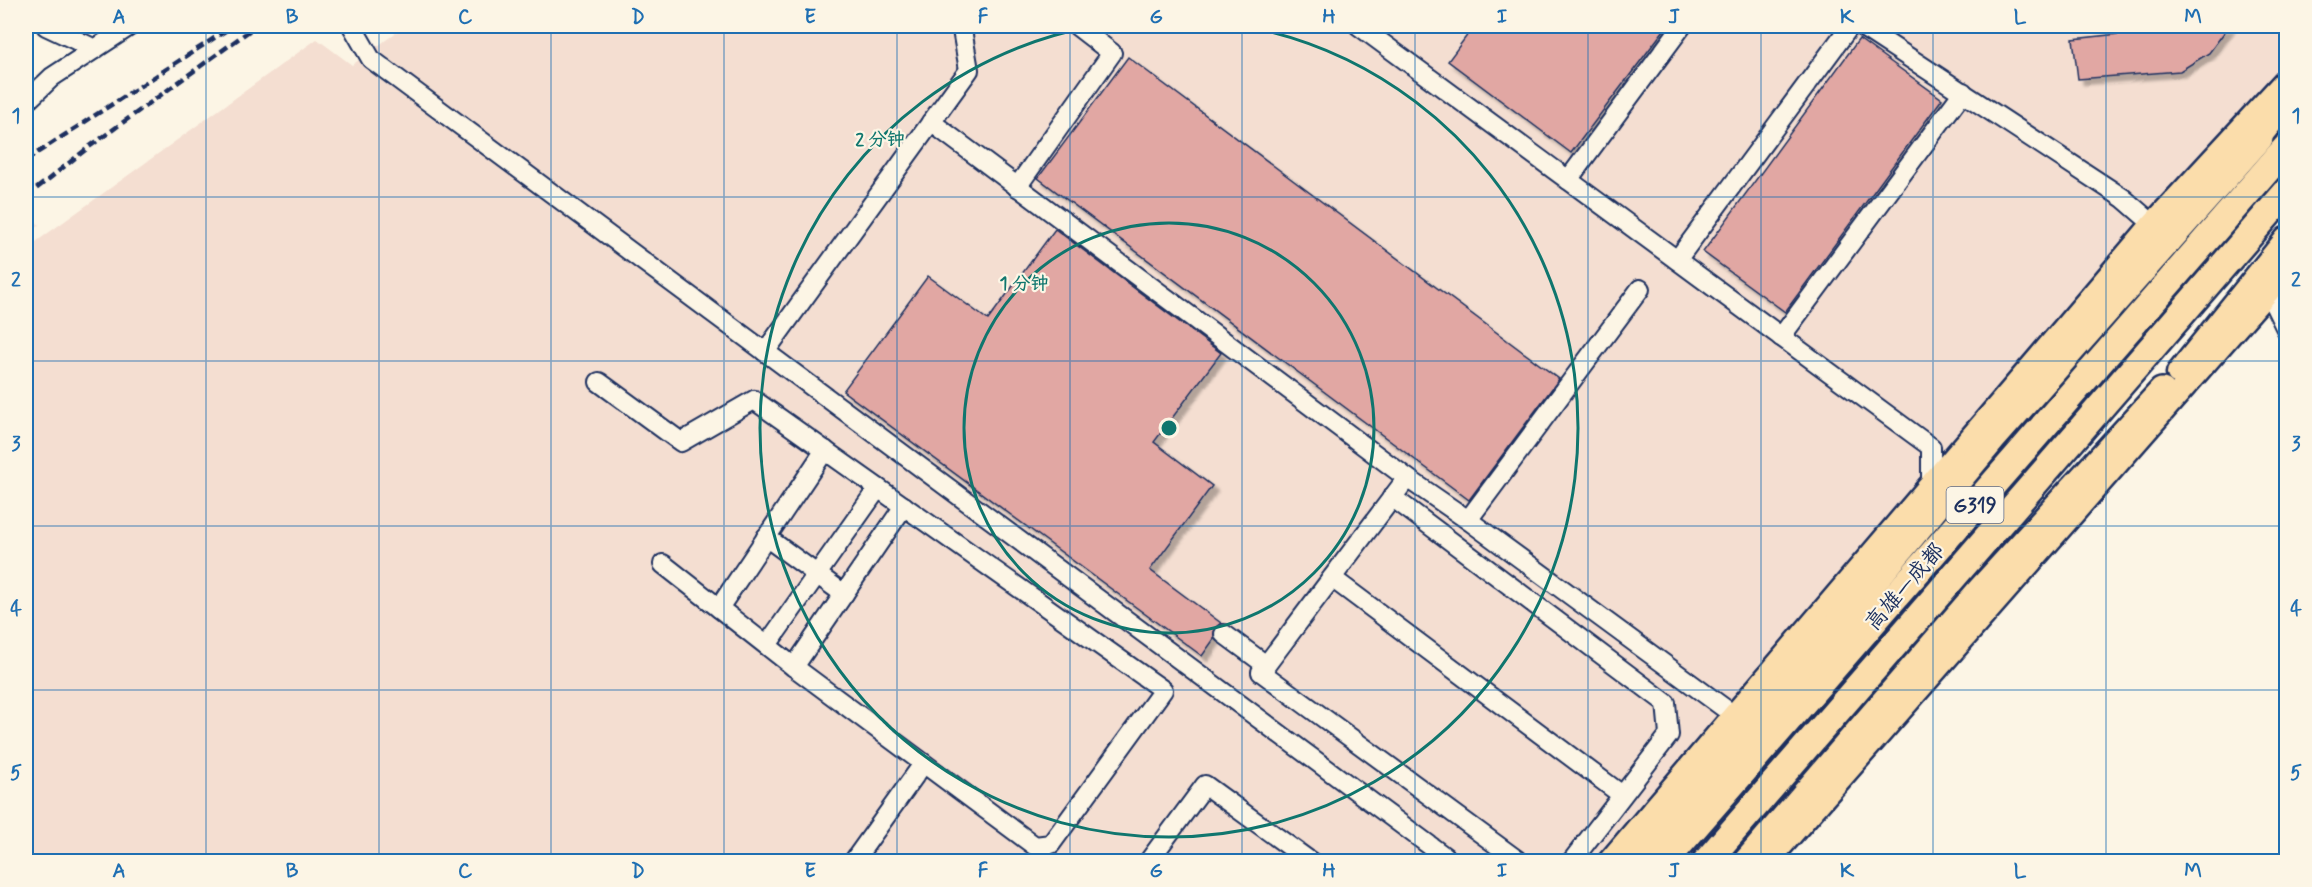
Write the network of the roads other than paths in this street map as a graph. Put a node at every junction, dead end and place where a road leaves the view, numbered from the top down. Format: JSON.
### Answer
{"nodes":[{"id":1,"x":46,"y":26,"type":"edge"},
{"id":2,"x":130,"y":26,"type":"edge"},
{"id":3,"x":352,"y":26,"type":"edge"},
{"id":4,"x":965,"y":26,"type":"edge"},
{"id":5,"x":1077,"y":26,"type":"edge"},
{"id":6,"x":1359,"y":26,"type":"edge"},
{"id":7,"x":1682,"y":26,"type":"edge"},
{"id":8,"x":1850,"y":26,"type":"edge"},
{"id":9,"x":1861,"y":26,"type":"edge"},
{"id":10,"x":95,"y":49,"type":"junction"},
{"id":11,"x":2286,"y":80,"type":"edge"},
{"id":12,"x":1963,"y":92,"type":"junction"},
{"id":13,"x":26,"y":102,"type":"edge"},
{"id":14,"x":2286,"y":105,"type":"edge"},
{"id":15,"x":931,"y":122,"type":"junction"},
{"id":16,"x":2286,"y":133,"type":"edge"},
{"id":17,"x":2259,"y":138,"type":"joint"},
{"id":18,"x":2286,"y":148,"type":"edge"},
{"id":19,"x":1568,"y":180,"type":"junction"},
{"id":20,"x":1017,"y":187,"type":"junction"},
{"id":21,"x":2286,"y":193,"type":"edge"},
{"id":22,"x":2153,"y":224,"type":"junction"},
{"id":23,"x":2286,"y":239,"type":"edge"},
{"id":24,"x":1677,"y":260,"type":"junction"},
{"id":25,"x":2286,"y":271,"type":"edge"},
{"id":26,"x":1640,"y":289,"type":"dead end"},
{"id":27,"x":2268,"y":292,"type":"junction"},
{"id":28,"x":2286,"y":329,"type":"edge"},
{"id":29,"x":1781,"y":338,"type":"junction"},
{"id":30,"x":765,"y":352,"type":"junction"},
{"id":31,"x":599,"y":382,"type":"dead end"},
{"id":32,"x":2162,"y":392,"type":"joint"},
{"id":33,"x":825,"y":450,"type":"junction"},
{"id":34,"x":1407,"y":478,"type":"junction"},
{"id":35,"x":1931,"y":483,"type":"junction"},
{"id":36,"x":878,"y":488,"type":"junction"},
{"id":37,"x":1392,"y":498,"type":"junction"},
{"id":38,"x":904,"y":506,"type":"junction"},
{"id":39,"x":1468,"y":520,"type":"junction"},
{"id":40,"x":766,"y":537,"type":"junction"},
{"id":41,"x":663,"y":564,"type":"dead end"},
{"id":42,"x":817,"y":574,"type":"junction"},
{"id":43,"x":1332,"y":578,"type":"junction"},
{"id":44,"x":844,"y":594,"type":"junction"},
{"id":45,"x":719,"y":608,"type":"junction"},
{"id":46,"x":1224,"y":634,"type":"dead end"},
{"id":47,"x":766,"y":645,"type":"junction"},
{"id":48,"x":1266,"y":665,"type":"junction"},
{"id":49,"x":794,"y":667,"type":"junction"},
{"id":50,"x":1735,"y":716,"type":"junction"},
{"id":51,"x":923,"y":764,"type":"junction"},
{"id":52,"x":1622,"y":795,"type":"junction"},
{"id":53,"x":852,"y":861,"type":"edge"},
{"id":54,"x":1149,"y":861,"type":"edge"},
{"id":55,"x":1311,"y":861,"type":"edge"},
{"id":56,"x":1452,"y":861,"type":"edge"},
{"id":57,"x":1520,"y":861,"type":"edge"},
{"id":58,"x":1571,"y":861,"type":"edge"},
{"id":59,"x":1609,"y":861,"type":"edge"},
{"id":60,"x":1630,"y":861,"type":"edge"},
{"id":61,"x":1654,"y":861,"type":"edge"},
{"id":62,"x":1664,"y":861,"type":"edge"},
{"id":63,"x":1706,"y":861,"type":"edge"},
{"id":64,"x":1747,"y":861,"type":"edge"},
{"id":65,"x":1767,"y":861,"type":"edge"}],
"edges":[{"from":1,"to":10,"type":"street"},
{"from":2,"to":10,"type":"street"},
{"from":3,"to":30,"type":"street"},
{"from":4,"to":15,"type":"street"},
{"from":5,"to":20,"type":"street"},
{"from":6,"to":19,"type":"street"},
{"from":7,"to":19,"type":"street"},
{"from":8,"to":24,"type":"street"},
{"from":9,"to":12,"type":"street"},
{"from":10,"to":13,"type":"street"},
{"from":11,"to":22,"type":"main road"},
{"from":12,"to":22,"type":"street"},
{"from":12,"to":29,"type":"street"},
{"from":14,"to":17,"type":"main road"},
{"from":15,"to":20,"type":"street"},
{"from":15,"to":30,"type":"street"},
{"from":16,"to":61,"type":"main road"},
{"from":17,"to":60,"type":"highway"},
{"from":18,"to":62,"type":"highway","name":"高雄—成都","number":"G319"},
{"from":19,"to":24,"type":"street"},
{"from":20,"to":34,"type":"street"},
{"from":21,"to":63,"type":"highway","name":"高雄—成都","number":"G319"},
{"from":22,"to":35,"type":"main road"},
{"from":23,"to":32,"type":"main road"},
{"from":24,"to":29,"type":"street"},
{"from":25,"to":27,"type":"main road"},
{"from":26,"to":39,"type":"street"},
{"from":27,"to":28,"type":"street"},
{"from":27,"to":65,"type":"main road"},
{"from":29,"to":35,"type":"street"},
{"from":30,"to":56,"type":"street"},
{"from":31,"to":33,"type":"street"},
{"from":32,"to":64,"type":"highway"},
{"from":33,"to":36,"type":"street"},
{"from":33,"to":40,"type":"street"},
{"from":34,"to":37,"type":"street"},
{"from":34,"to":39,"type":"street"},
{"from":35,"to":50,"type":"main road"},
{"from":36,"to":38,"type":"street"},
{"from":36,"to":42,"type":"street"},
{"from":37,"to":43,"type":"street"},
{"from":37,"to":52,"type":"street"},
{"from":38,"to":44,"type":"street"},
{"from":38,"to":51,"type":"street"},
{"from":39,"to":50,"type":"street"},
{"from":40,"to":42,"type":"street"},
{"from":40,"to":45,"type":"street"},
{"from":41,"to":45,"type":"street"},
{"from":42,"to":44,"type":"street"},
{"from":42,"to":47,"type":"street"},
{"from":43,"to":48,"type":"street"},
{"from":43,"to":52,"type":"street"},
{"from":44,"to":49,"type":"street"},
{"from":45,"to":47,"type":"street"},
{"from":46,"to":48,"type":"street"},
{"from":47,"to":49,"type":"street"},
{"from":48,"to":57,"type":"street"},
{"from":49,"to":51,"type":"street"},
{"from":50,"to":59,"type":"main road"},
{"from":51,"to":53,"type":"street"},
{"from":52,"to":58,"type":"street"},
{"from":54,"to":55,"type":"street"}]}
